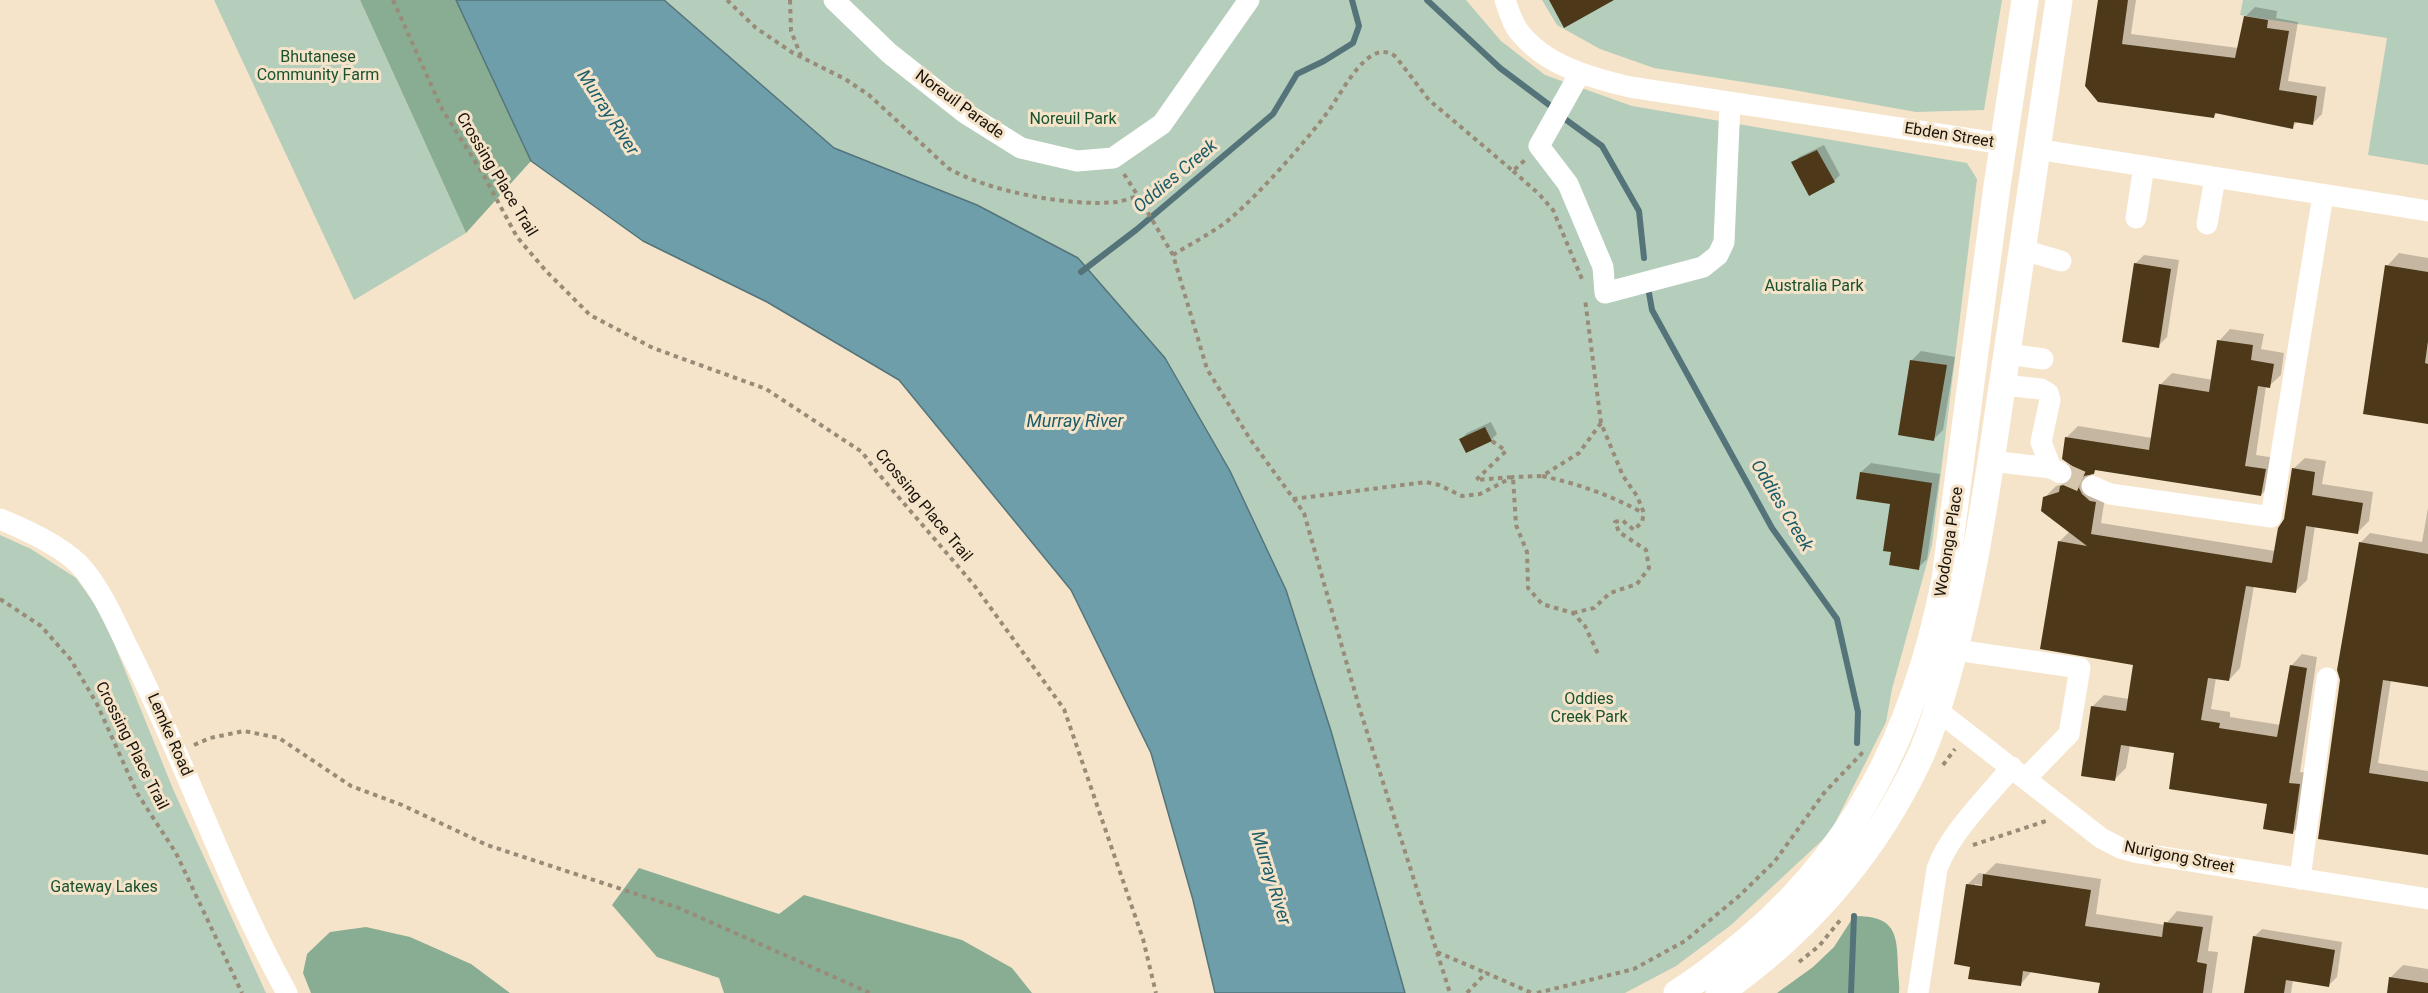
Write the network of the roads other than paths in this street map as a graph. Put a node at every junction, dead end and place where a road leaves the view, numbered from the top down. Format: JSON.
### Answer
{"nodes":[{"id":1,"x":834,"y":0,"type":"edge"},
{"id":2,"x":1249,"y":0,"type":"edge"},
{"id":3,"x":1505,"y":0,"type":"edge"},
{"id":4,"x":2025,"y":0,"type":"edge"},
{"id":5,"x":2059,"y":0,"type":"edge"},
{"id":6,"x":1580,"y":73,"type":"junction"},
{"id":7,"x":1730,"y":103,"type":"junction"},
{"id":8,"x":2004,"y":144,"type":"junction"},
{"id":9,"x":2036,"y":149,"type":"junction"},
{"id":10,"x":2144,"y":166,"type":"junction"},
{"id":11,"x":2215,"y":178,"type":"junction"},
{"id":12,"x":2323,"y":195,"type":"junction"},
{"id":13,"x":2428,"y":211,"type":"edge"},
{"id":14,"x":2136,"y":218,"type":"dead end"},
{"id":15,"x":2207,"y":224,"type":"dead end"},
{"id":16,"x":2023,"y":250,"type":"junction"},
{"id":17,"x":2061,"y":261,"type":"dead end"},
{"id":18,"x":2008,"y":354,"type":"junction"},
{"id":19,"x":2043,"y":359,"type":"dead end"},
{"id":20,"x":2003,"y":385,"type":"junction"},
{"id":21,"x":1991,"y":461,"type":"junction"},
{"id":22,"x":2092,"y":486,"type":"tunnel mouth"},
{"id":23,"x":0,"y":519,"type":"edge"},
{"id":24,"x":1956,"y":650,"type":"junction"},
{"id":25,"x":2328,"y":678,"type":"dead end"},
{"id":26,"x":1937,"y":710,"type":"junction"},
{"id":27,"x":2019,"y":773,"type":"junction"},
{"id":28,"x":2300,"y":879,"type":"junction"},
{"id":29,"x":2428,"y":899,"type":"edge"},
{"id":30,"x":287,"y":993,"type":"edge"},
{"id":31,"x":1677,"y":993,"type":"edge"},
{"id":32,"x":1719,"y":993,"type":"edge"},
{"id":33,"x":1918,"y":993,"type":"edge"}],
"edges":[{"from":1,"to":2,"type":"street","name":"Noreuil Parade"},
{"from":3,"to":6,"type":"street","name":"Ebden Street"},
{"from":4,"to":8,"type":"main road","name":"Wodonga Place"},
{"from":5,"to":9,"type":"main road","name":"Wodonga Place"},
{"from":6,"to":7,"type":"street","name":"Ebden Street"},
{"from":6,"to":7,"type":"street"},
{"from":7,"to":8,"type":"street","name":"Ebden Street"},
{"from":8,"to":9,"type":"main road","name":"Ebden Street"},
{"from":8,"to":31,"type":"main road","name":"Wodonga Place"},
{"from":9,"to":10,"type":"street","name":"Ebden Street"},
{"from":9,"to":16,"type":"main road","name":"Wodonga Place"},
{"from":10,"to":11,"type":"street","name":"Ebden Street"},
{"from":10,"to":14,"type":"street"},
{"from":11,"to":12,"type":"street","name":"Ebden Street"},
{"from":11,"to":15,"type":"street"},
{"from":12,"to":13,"type":"street","name":"Ebden Street"},
{"from":12,"to":22,"type":"street"},
{"from":16,"to":17,"type":"street"},
{"from":16,"to":18,"type":"main road","name":"Wodonga Place"},
{"from":18,"to":19,"type":"street"},
{"from":18,"to":20,"type":"main road","name":"Wodonga Place"},
{"from":20,"to":21,"type":"main road","name":"Wodonga Place"},
{"from":20,"to":21,"type":"street"},
{"from":21,"to":24,"type":"main road","name":"Wodonga Place"},
{"from":23,"to":30,"type":"street","name":"Lemke Road"},
{"from":24,"to":26,"type":"main road","name":"Wodonga Place"},
{"from":24,"to":27,"type":"street"},
{"from":25,"to":28,"type":"street"},
{"from":26,"to":27,"type":"street","name":"Nurigong Street"},
{"from":26,"to":32,"type":"main road","name":"Wodonga Place"},
{"from":27,"to":28,"type":"street","name":"Nurigong Street"},
{"from":27,"to":33,"type":"street"},
{"from":28,"to":29,"type":"street","name":"Nurigong Street"}]}
